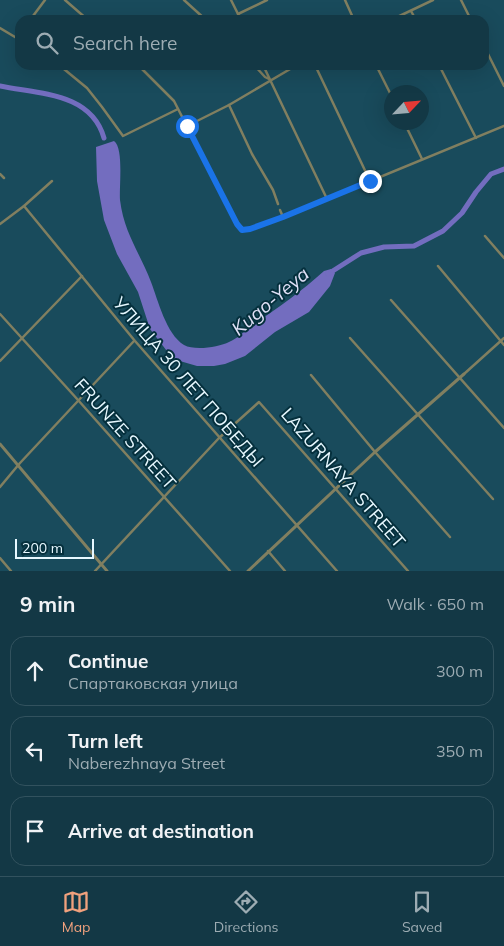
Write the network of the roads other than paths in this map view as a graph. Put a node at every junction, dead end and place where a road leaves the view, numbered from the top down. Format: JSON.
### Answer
{"nodes":[{"id":1,"x":45,"y":0,"type":"edge"},
{"id":2,"x":65,"y":0,"type":"edge"},
{"id":3,"x":184,"y":0,"type":"edge"},
{"id":4,"x":231,"y":0,"type":"edge"},
{"id":5,"x":268,"y":0,"type":"edge"},
{"id":6,"x":345,"y":0,"type":"edge"},
{"id":7,"x":433,"y":0,"type":"edge"},
{"id":8,"x":461,"y":0,"type":"edge"},
{"id":9,"x":411,"y":10,"type":"junction"},
{"id":10,"x":238,"y":14,"type":"joint"},
{"id":11,"x":34,"y":15,"type":"edge"},
{"id":12,"x":82,"y":15,"type":"edge"},
{"id":13,"x":200,"y":15,"type":"edge"},
{"id":14,"x":352,"y":15,"type":"edge"},
{"id":15,"x":401,"y":15,"type":"edge"},
{"id":16,"x":414,"y":15,"type":"edge"},
{"id":17,"x":468,"y":15,"type":"edge"},
{"id":18,"x":0,"y":28,"type":"edge"},
{"id":19,"x":15,"y":37,"type":"edge"},
{"id":20,"x":489,"y":56,"type":"edge"},
{"id":21,"x":65,"y":70,"type":"edge"},
{"id":22,"x":143,"y":70,"type":"edge"},
{"id":23,"x":259,"y":70,"type":"edge"},
{"id":24,"x":265,"y":70,"type":"edge"},
{"id":25,"x":288,"y":70,"type":"edge"},
{"id":26,"x":317,"y":70,"type":"edge"},
{"id":27,"x":378,"y":70,"type":"edge"},
{"id":28,"x":441,"y":70,"type":"edge"},
{"id":29,"x":270,"y":80,"type":"junction"},
{"id":30,"x":386,"y":85,"type":"edge"},
{"id":31,"x":504,"y":86,"type":"edge"},
{"id":32,"x":229,"y":105,"type":"junction"},
{"id":33,"x":178,"y":109,"type":"junction"},
{"id":34,"x":187,"y":126,"type":"junction"},
{"id":35,"x":504,"y":126,"type":"edge"},
{"id":36,"x":408,"y":130,"type":"edge"},
{"id":37,"x":476,"y":138,"type":"junction"},
{"id":38,"x":422,"y":159,"type":"junction"},
{"id":39,"x":0,"y":174,"type":"edge"},
{"id":40,"x":4,"y":178,"type":"dead end"},
{"id":41,"x":52,"y":181,"type":"dead end"},
{"id":42,"x":370,"y":181,"type":"junction"},
{"id":43,"x":327,"y":199,"type":"junction"},
{"id":44,"x":278,"y":204,"type":"dead end"},
{"id":45,"x":24,"y":206,"type":"junction"},
{"id":46,"x":280,"y":210,"type":"dead end"},
{"id":47,"x":283,"y":217,"type":"junction"},
{"id":48,"x":0,"y":224,"type":"edge"},
{"id":49,"x":485,"y":236,"type":"dead end"},
{"id":50,"x":504,"y":258,"type":"edge"},
{"id":51,"x":438,"y":266,"type":"dead end"},
{"id":52,"x":82,"y":276,"type":"junction"},
{"id":53,"x":391,"y":300,"type":"dead end"},
{"id":54,"x":0,"y":314,"type":"edge"},
{"id":55,"x":21,"y":338,"type":"junction"},
{"id":56,"x":350,"y":338,"type":"dead end"},
{"id":57,"x":504,"y":338,"type":"edge"},
{"id":58,"x":134,"y":341,"type":"junction"},
{"id":59,"x":500,"y":341,"type":"junction"},
{"id":60,"x":504,"y":345,"type":"edge"},
{"id":61,"x":0,"y":361,"type":"edge"},
{"id":62,"x":464,"y":374,"type":"joint"},
{"id":63,"x":311,"y":376,"type":"dead end"},
{"id":64,"x":459,"y":378,"type":"junction"},
{"id":65,"x":78,"y":400,"type":"junction"},
{"id":66,"x":417,"y":414,"type":"junction"},
{"id":67,"x":504,"y":428,"type":"edge"},
{"id":68,"x":219,"y":438,"type":"junction"},
{"id":69,"x":0,"y":444,"type":"edge"},
{"id":70,"x":375,"y":452,"type":"junction"},
{"id":71,"x":18,"y":466,"type":"junction"},
{"id":72,"x":0,"y":487,"type":"edge"},
{"id":73,"x":336,"y":489,"type":"junction"},
{"id":74,"x":165,"y":496,"type":"junction"},
{"id":75,"x":493,"y":499,"type":"dead end"},
{"id":76,"x":296,"y":526,"type":"junction"},
{"id":77,"x":450,"y":537,"type":"dead end"},
{"id":78,"x":268,"y":551,"type":"junction"},
{"id":79,"x":0,"y":558,"type":"edge"},
{"id":80,"x":101,"y":564,"type":"junction"},
{"id":81,"x":11,"y":571,"type":"edge"},
{"id":82,"x":94,"y":571,"type":"edge"},
{"id":83,"x":107,"y":571,"type":"edge"},
{"id":84,"x":230,"y":571,"type":"edge"},
{"id":85,"x":248,"y":571,"type":"edge"},
{"id":86,"x":285,"y":571,"type":"edge"},
{"id":87,"x":336,"y":571,"type":"edge"},
{"id":88,"x":408,"y":571,"type":"edge"}],
"edges":[{"from":1,"to":11,"type":"street"},
{"from":2,"to":12,"type":"street"},
{"from":3,"to":13,"type":"street"},
{"from":4,"to":10,"type":"street"},
{"from":5,"to":10,"type":"street"},
{"from":6,"to":14,"type":"street"},
{"from":7,"to":9,"type":"street"},
{"from":8,"to":17,"type":"street"},
{"from":9,"to":15,"type":"street"},
{"from":9,"to":16,"type":"street"},
{"from":18,"to":19,"type":"street"},
{"from":20,"to":31,"type":"street"},
{"from":21,"to":33,"type":"street"},
{"from":22,"to":33,"type":"street"},
{"from":23,"to":29,"type":"street"},
{"from":24,"to":29,"type":"street"},
{"from":25,"to":29,"type":"street"},
{"from":26,"to":42,"type":"street"},
{"from":27,"to":30,"type":"street"},
{"from":28,"to":37,"type":"street"},
{"from":29,"to":32,"type":"street"},
{"from":29,"to":43,"type":"street"},
{"from":32,"to":34,"type":"street"},
{"from":32,"to":44,"type":"street"},
{"from":33,"to":34,"type":"street"},
{"from":34,"to":47,"type":"street"},
{"from":35,"to":37,"type":"street"},
{"from":36,"to":38,"type":"street"},
{"from":37,"to":38,"type":"street"},
{"from":38,"to":42,"type":"street"},
{"from":39,"to":40,"type":"street"},
{"from":41,"to":45,"type":"street"},
{"from":42,"to":43,"type":"street"},
{"from":43,"to":47,"type":"street"},
{"from":45,"to":48,"type":"street"},
{"from":45,"to":52,"type":"street","name":"УЛИЦА 30 ЛЕТ ПОБЕДЫ"},
{"from":46,"to":47,"type":"street"},
{"from":49,"to":50,"type":"street"},
{"from":51,"to":59,"type":"street"},
{"from":52,"to":55,"type":"street"},
{"from":52,"to":58,"type":"street","name":"УЛИЦА 30 ЛЕТ ПОБЕДЫ"},
{"from":53,"to":64,"type":"street"},
{"from":54,"to":55,"type":"street","name":"FRUNZE STREET"},
{"from":55,"to":61,"type":"street"},
{"from":55,"to":65,"type":"street","name":"FRUNZE STREET"},
{"from":56,"to":66,"type":"street"},
{"from":57,"to":59,"type":"street"},
{"from":58,"to":65,"type":"street"},
{"from":58,"to":68,"type":"street","name":"УЛИЦА 30 ЛЕТ ПОБЕДЫ"},
{"from":59,"to":60,"type":"street"},
{"from":59,"to":62,"type":"street"},
{"from":62,"to":64,"type":"street"},
{"from":63,"to":70,"type":"street"},
{"from":64,"to":66,"type":"street"},
{"from":64,"to":67,"type":"street"},
{"from":65,"to":71,"type":"street"},
{"from":65,"to":74,"type":"street","name":"FRUNZE STREET"},
{"from":66,"to":70,"type":"street"},
{"from":66,"to":75,"type":"street"},
{"from":68,"to":73,"type":"street","name":"LAZURNAYA STREET"},
{"from":68,"to":74,"type":"street"},
{"from":68,"to":76,"type":"street","name":"УЛИЦА 30 ЛЕТ ПОБЕДЫ"},
{"from":69,"to":71,"type":"street"},
{"from":70,"to":73,"type":"street"},
{"from":70,"to":77,"type":"street"},
{"from":71,"to":72,"type":"street"},
{"from":71,"to":80,"type":"street"},
{"from":73,"to":76,"type":"street"},
{"from":73,"to":88,"type":"street","name":"LAZURNAYA STREET"},
{"from":74,"to":80,"type":"street"},
{"from":74,"to":84,"type":"street","name":"FRUNZE STREET"},
{"from":76,"to":78,"type":"street"},
{"from":76,"to":87,"type":"street","name":"УЛИЦА 30 ЛЕТ ПОБЕДЫ"},
{"from":78,"to":85,"type":"street"},
{"from":78,"to":86,"type":"street"},
{"from":79,"to":81,"type":"street"},
{"from":80,"to":82,"type":"street"},
{"from":80,"to":83,"type":"street"}]}
